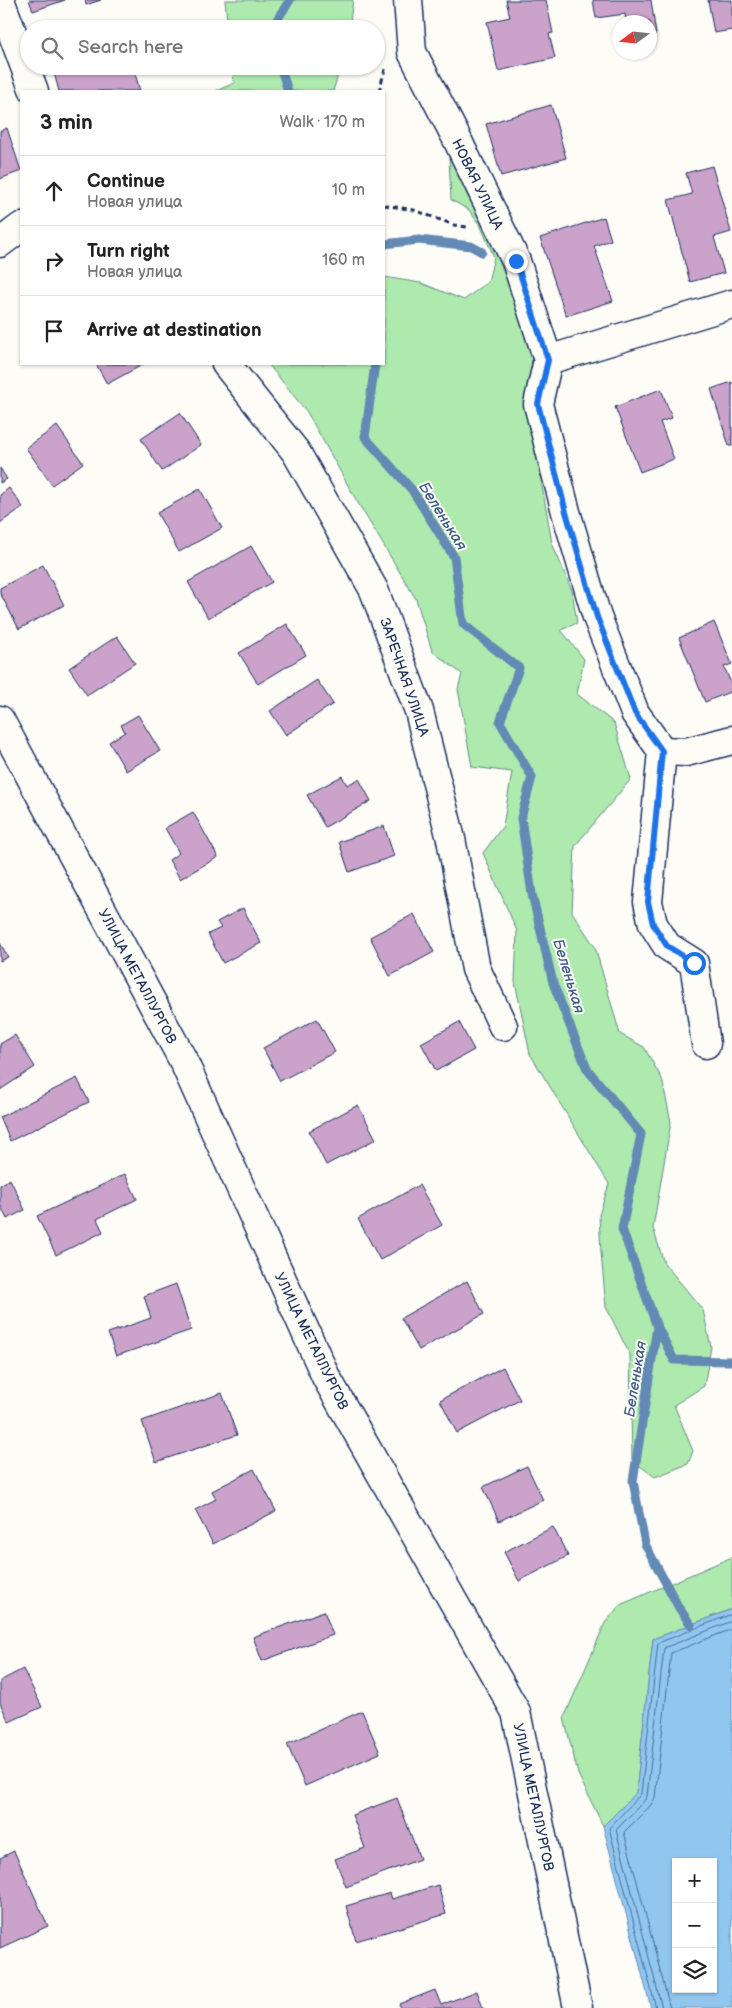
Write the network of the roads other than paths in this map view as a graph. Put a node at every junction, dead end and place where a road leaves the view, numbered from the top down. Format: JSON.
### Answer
{"nodes":[{"id":1,"x":0,"y":0,"type":"edge"},
{"id":2,"x":408,"y":0,"type":"edge"},
{"id":3,"x":20,"y":54,"type":"edge"},
{"id":4,"x":28,"y":75,"type":"edge"},
{"id":5,"x":34,"y":90,"type":"edge"},
{"id":6,"x":20,"y":228,"type":"edge"},
{"id":7,"x":0,"y":243,"type":"edge"},
{"id":8,"x":732,"y":304,"type":"edge"},
{"id":9,"x":548,"y":360,"type":"junction"},
{"id":10,"x":227,"y":365,"type":"edge"},
{"id":11,"x":0,"y":720,"type":"edge"},
{"id":12,"x":732,"y":740,"type":"edge"},
{"id":13,"x":662,"y":751,"type":"junction"},
{"id":14,"x":503,"y":1026,"type":"dead end"},
{"id":15,"x":706,"y":1044,"type":"dead end"},
{"id":16,"x":578,"y":2008,"type":"edge"}],
"edges":[{"from":1,"to":3,"type":"street"},
{"from":2,"to":9,"type":"street","name":"НОВАЯ УЛИЦА"},
{"from":4,"to":5,"type":"street"},
{"from":6,"to":7,"type":"street"},
{"from":8,"to":9,"type":"street"},
{"from":9,"to":13,"type":"street"},
{"from":10,"to":14,"type":"street","name":"ЗАРЕЧНАЯ УЛИЦА"},
{"from":11,"to":16,"type":"street","name":"УЛИЦА МЕТАЛЛУРГОВ"},
{"from":12,"to":13,"type":"street"},
{"from":13,"to":15,"type":"street"}]}
